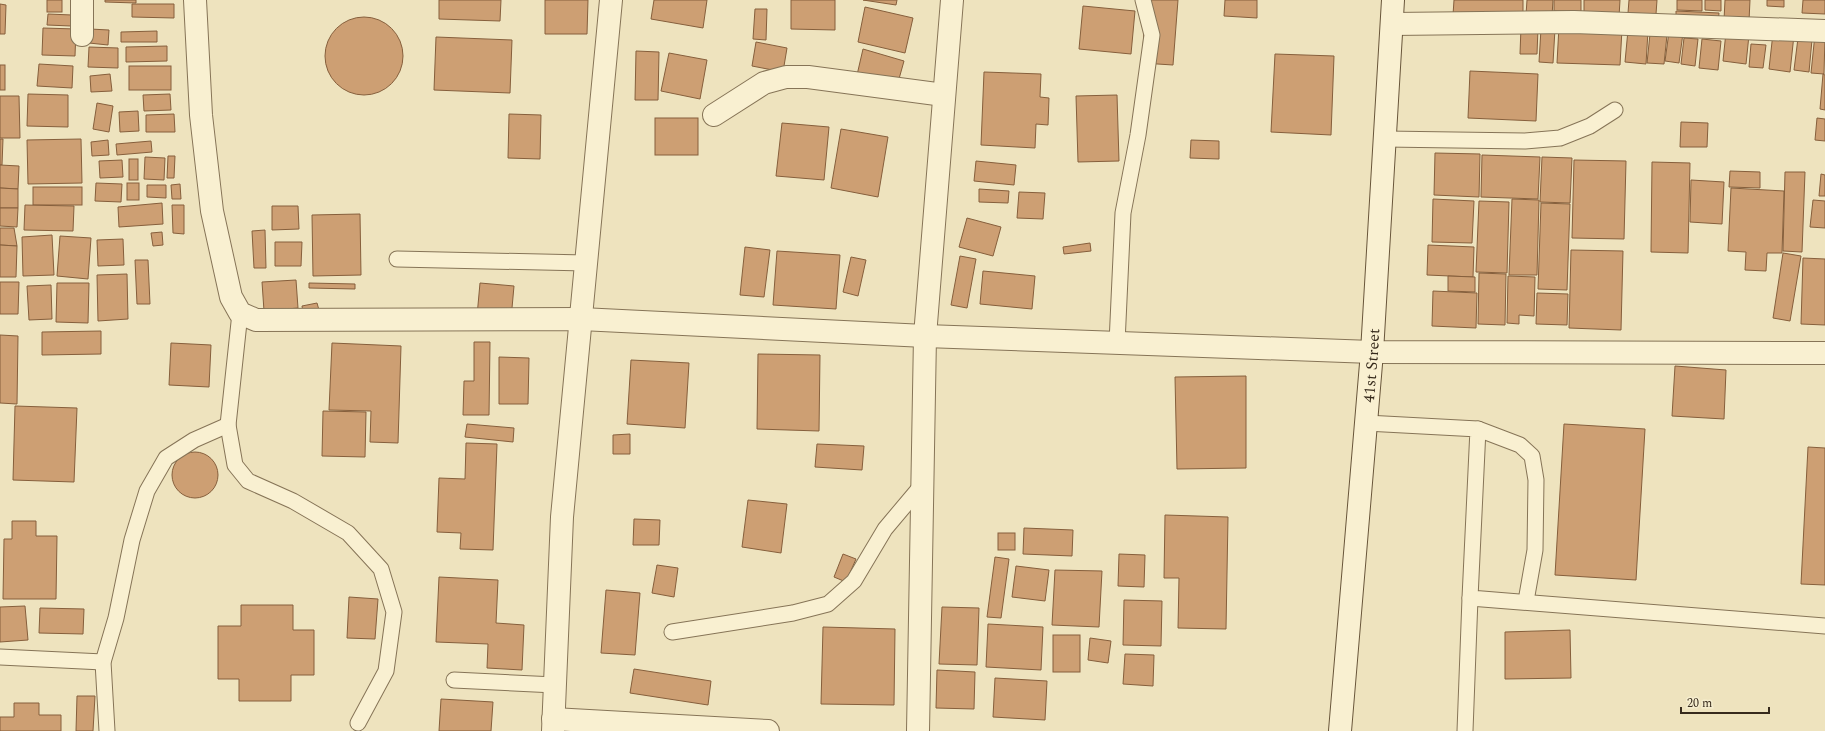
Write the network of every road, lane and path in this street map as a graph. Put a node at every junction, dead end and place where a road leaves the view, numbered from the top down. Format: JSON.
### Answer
{"nodes":[{"id":1,"x":82,"y":0,"type":"edge"},
{"id":2,"x":195,"y":0,"type":"edge"},
{"id":3,"x":611,"y":0,"type":"edge"},
{"id":4,"x":952,"y":0,"type":"edge"},
{"id":5,"x":1143,"y":0,"type":"edge"},
{"id":6,"x":1393,"y":0,"type":"edge"},
{"id":7,"x":1392,"y":24,"type":"junction"},
{"id":8,"x":1825,"y":31,"type":"edge"},
{"id":9,"x":82,"y":34,"type":"dead end"},
{"id":10,"x":944,"y":95,"type":"junction"},
{"id":11,"x":1615,"y":110,"type":"dead end"},
{"id":12,"x":714,"y":115,"type":"dead end"},
{"id":13,"x":1385,"y":139,"type":"junction"},
{"id":14,"x":397,"y":259,"type":"dead end"},
{"id":15,"x":586,"y":263,"type":"junction"},
{"id":16,"x":240,"y":313,"type":"junction"},
{"id":17,"x":581,"y":319,"type":"junction"},
{"id":18,"x":925,"y":336,"type":"junction"},
{"id":19,"x":1118,"y":343,"type":"junction"},
{"id":20,"x":1372,"y":352,"type":"junction"},
{"id":21,"x":1825,"y":353,"type":"edge"},
{"id":22,"x":1366,"y":423,"type":"junction"},
{"id":23,"x":228,"y":425,"type":"junction"},
{"id":24,"x":1478,"y":429,"type":"junction"},
{"id":25,"x":922,"y":485,"type":"junction"},
{"id":26,"x":1470,"y":598,"type":"junction"},
{"id":27,"x":1526,"y":602,"type":"junction"},
{"id":28,"x":1825,"y":626,"type":"edge"},
{"id":29,"x":672,"y":632,"type":"dead end"},
{"id":30,"x":0,"y":657,"type":"edge"},
{"id":31,"x":103,"y":662,"type":"junction"},
{"id":32,"x":454,"y":680,"type":"dead end"},
{"id":33,"x":555,"y":685,"type":"junction"},
{"id":34,"x":358,"y":723,"type":"dead end"},
{"id":35,"x":553,"y":725,"type":"edge"},
{"id":36,"x":107,"y":731,"type":"edge"},
{"id":37,"x":768,"y":731,"type":"edge"},
{"id":38,"x":918,"y":731,"type":"edge"},
{"id":39,"x":1340,"y":731,"type":"edge"},
{"id":40,"x":1465,"y":731,"type":"edge"}],
"edges":[{"from":1,"to":9,"type":"street"},
{"from":2,"to":16,"type":"street"},
{"from":3,"to":15,"type":"street"},
{"from":4,"to":10,"type":"street"},
{"from":5,"to":19,"type":"lane"},
{"from":6,"to":7,"type":"street","name":"41st Street"},
{"from":7,"to":8,"type":"street"},
{"from":7,"to":13,"type":"street","name":"41st Street"},
{"from":10,"to":12,"type":"street"},
{"from":10,"to":18,"type":"street"},
{"from":11,"to":13,"type":"lane"},
{"from":13,"to":20,"type":"street","name":"41st Street"},
{"from":14,"to":15,"type":"lane"},
{"from":15,"to":17,"type":"street"},
{"from":16,"to":17,"type":"street"},
{"from":16,"to":23,"type":"lane"},
{"from":17,"to":18,"type":"street"},
{"from":17,"to":33,"type":"street"},
{"from":18,"to":19,"type":"street"},
{"from":18,"to":25,"type":"street"},
{"from":19,"to":20,"type":"street"},
{"from":20,"to":21,"type":"street"},
{"from":20,"to":22,"type":"street","name":"41st Street"},
{"from":22,"to":24,"type":"lane"},
{"from":22,"to":39,"type":"street","name":"41st Street"},
{"from":23,"to":31,"type":"lane"},
{"from":23,"to":34,"type":"lane"},
{"from":24,"to":26,"type":"lane"},
{"from":24,"to":27,"type":"lane"},
{"from":25,"to":29,"type":"lane"},
{"from":25,"to":38,"type":"street"},
{"from":26,"to":27,"type":"lane"},
{"from":26,"to":40,"type":"lane"},
{"from":27,"to":28,"type":"lane"},
{"from":30,"to":31,"type":"lane"},
{"from":31,"to":36,"type":"lane"},
{"from":32,"to":33,"type":"lane"},
{"from":33,"to":35,"type":"street"},
{"from":35,"to":37,"type":"street"}]}
